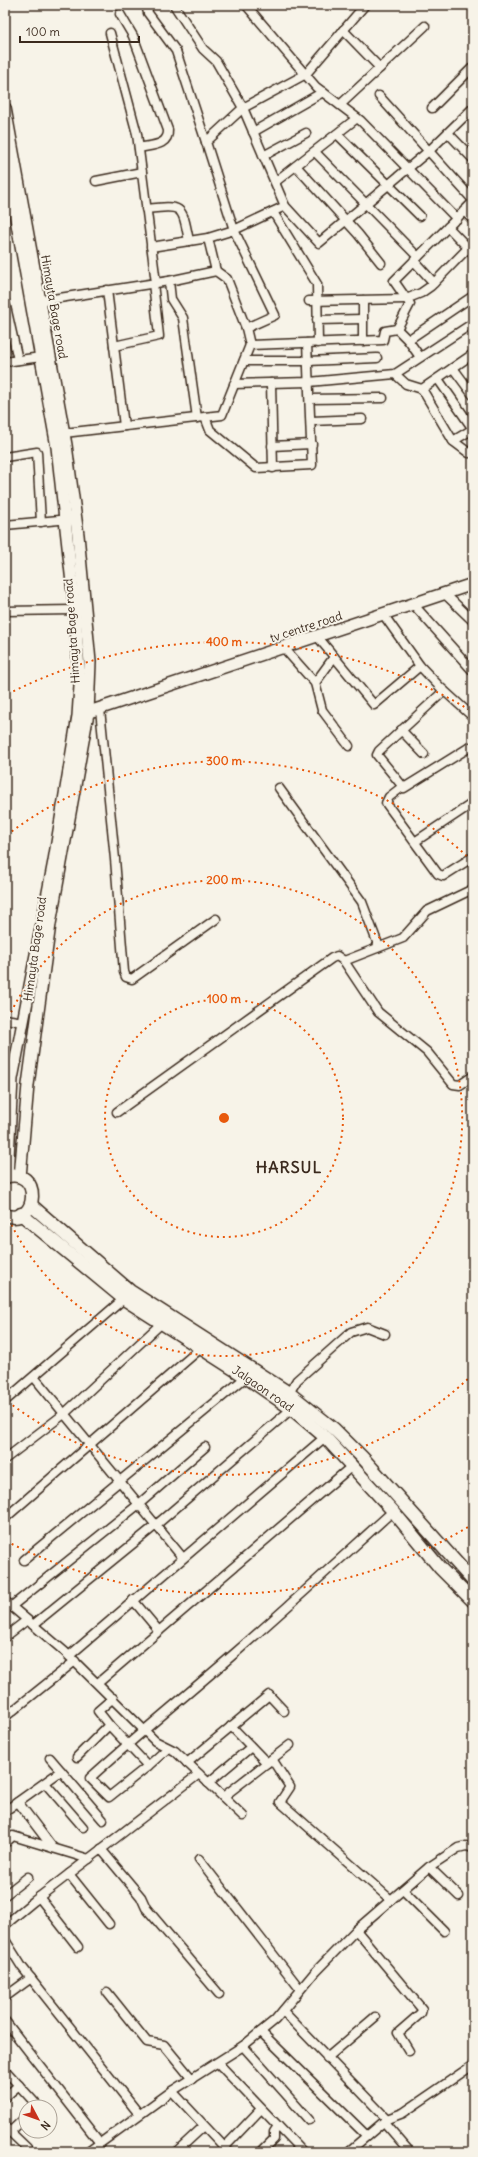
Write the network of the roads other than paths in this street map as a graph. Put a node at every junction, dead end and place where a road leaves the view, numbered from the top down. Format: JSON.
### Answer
{"nodes":[{"id":1,"x":146,"y":5,"type":"edge"},
{"id":2,"x":174,"y":5,"type":"edge"},
{"id":3,"x":246,"y":5,"type":"edge"},
{"id":4,"x":365,"y":5,"type":"edge"},
{"id":5,"x":120,"y":14,"type":"dead end"},
{"id":6,"x":425,"y":26,"type":"dead end"},
{"id":7,"x":343,"y":30,"type":"junction"},
{"id":8,"x":110,"y":33,"type":"dead end"},
{"id":9,"x":473,"y":67,"type":"edge"},
{"id":10,"x":380,"y":68,"type":"junction"},
{"id":11,"x":306,"y":74,"type":"junction"},
{"id":12,"x":323,"y":92,"type":"junction"},
{"id":13,"x":378,"y":96,"type":"dead end"},
{"id":14,"x":340,"y":105,"type":"junction"},
{"id":15,"x":5,"y":108,"type":"edge"},
{"id":16,"x":243,"y":108,"type":"junction"},
{"id":17,"x":432,"y":108,"type":"dead end"},
{"id":18,"x":473,"y":108,"type":"edge"},
{"id":19,"x":357,"y":118,"type":"junction"},
{"id":20,"x":253,"y":132,"type":"junction"},
{"id":21,"x":306,"y":133,"type":"dead end"},
{"id":22,"x":448,"y":133,"type":"junction"},
{"id":23,"x":337,"y":134,"type":"junction"},
{"id":24,"x":8,"y":141,"type":"edge"},
{"id":25,"x":206,"y":142,"type":"junction"},
{"id":26,"x":138,"y":148,"type":"junction"},
{"id":27,"x":428,"y":151,"type":"junction"},
{"id":28,"x":315,"y":152,"type":"junction"},
{"id":29,"x":263,"y":156,"type":"junction"},
{"id":30,"x":5,"y":157,"type":"edge"},
{"id":31,"x":473,"y":159,"type":"edge"},
{"id":32,"x":296,"y":166,"type":"junction"},
{"id":33,"x":407,"y":169,"type":"junction"},
{"id":34,"x":142,"y":172,"type":"junction"},
{"id":35,"x":96,"y":181,"type":"dead end"},
{"id":36,"x":275,"y":182,"type":"junction"},
{"id":37,"x":389,"y":184,"type":"junction"},
{"id":38,"x":473,"y":201,"type":"edge"},
{"id":39,"x":366,"y":204,"type":"junction"},
{"id":40,"x":285,"y":206,"type":"junction"},
{"id":41,"x":146,"y":209,"type":"junction"},
{"id":42,"x":464,"y":211,"type":"junction"},
{"id":43,"x":273,"y":212,"type":"junction"},
{"id":44,"x":420,"y":216,"type":"dead end"},
{"id":45,"x":457,"y":219,"type":"junction"},
{"id":46,"x":473,"y":220,"type":"edge"},
{"id":47,"x":346,"y":221,"type":"junction"},
{"id":48,"x":448,"y":227,"type":"junction"},
{"id":49,"x":234,"y":230,"type":"junction"},
{"id":50,"x":208,"y":238,"type":"junction"},
{"id":51,"x":188,"y":241,"type":"junction"},
{"id":52,"x":151,"y":247,"type":"junction"},
{"id":53,"x":470,"y":251,"type":"edge"},
{"id":54,"x":416,"y":259,"type":"junction"},
{"id":55,"x":381,"y":263,"type":"dead end"},
{"id":56,"x":216,"y":271,"type":"junction"},
{"id":57,"x":169,"y":281,"type":"junction"},
{"id":58,"x":154,"y":283,"type":"junction"},
{"id":59,"x":434,"y":283,"type":"junction"},
{"id":60,"x":107,"y":290,"type":"junction"},
{"id":61,"x":473,"y":296,"type":"edge"},
{"id":62,"x":406,"y":299,"type":"junction"},
{"id":63,"x":363,"y":300,"type":"junction"},
{"id":64,"x":40,"y":301,"type":"junction"},
{"id":65,"x":313,"y":301,"type":"junction"},
{"id":66,"x":5,"y":302,"type":"edge"},
{"id":67,"x":363,"y":319,"type":"junction"},
{"id":68,"x":317,"y":320,"type":"junction"},
{"id":69,"x":473,"y":323,"type":"edge"},
{"id":70,"x":246,"y":328,"type":"junction"},
{"id":71,"x":397,"y":330,"type":"junction"},
{"id":72,"x":408,"y":340,"type":"junction"},
{"id":73,"x":363,"y":341,"type":"junction"},
{"id":74,"x":307,"y":343,"type":"junction"},
{"id":75,"x":318,"y":343,"type":"junction"},
{"id":76,"x":114,"y":346,"type":"junction"},
{"id":77,"x":250,"y":346,"type":"junction"},
{"id":78,"x":473,"y":354,"type":"edge"},
{"id":79,"x":41,"y":357,"type":"junction"},
{"id":80,"x":420,"y":357,"type":"junction"},
{"id":81,"x":377,"y":358,"type":"dead end"},
{"id":82,"x":18,"y":360,"type":"junction"},
{"id":83,"x":244,"y":361,"type":"junction"},
{"id":84,"x":308,"y":361,"type":"junction"},
{"id":85,"x":5,"y":362,"type":"edge"},
{"id":86,"x":453,"y":368,"type":"junction"},
{"id":87,"x":395,"y":374,"type":"junction"},
{"id":88,"x":438,"y":379,"type":"junction"},
{"id":89,"x":309,"y":382,"type":"junction"},
{"id":90,"x":271,"y":383,"type":"junction"},
{"id":91,"x":234,"y":384,"type":"junction"},
{"id":92,"x":422,"y":389,"type":"junction"},
{"id":93,"x":473,"y":395,"type":"edge"},
{"id":94,"x":383,"y":398,"type":"dead end"},
{"id":95,"x":310,"y":399,"type":"junction"},
{"id":96,"x":201,"y":417,"type":"junction"},
{"id":97,"x":362,"y":419,"type":"dead end"},
{"id":98,"x":311,"y":421,"type":"junction"},
{"id":99,"x":124,"y":426,"type":"junction"},
{"id":100,"x":473,"y":429,"type":"edge"},
{"id":101,"x":64,"y":433,"type":"junction"},
{"id":102,"x":453,"y":441,"type":"junction"},
{"id":103,"x":312,"y":444,"type":"junction"},
{"id":104,"x":272,"y":446,"type":"junction"},
{"id":105,"x":472,"y":454,"type":"edge"},
{"id":106,"x":5,"y":457,"type":"edge"},
{"id":107,"x":273,"y":468,"type":"junction"},
{"id":108,"x":71,"y":519,"type":"junction"},
{"id":109,"x":41,"y":522,"type":"junction"},
{"id":110,"x":5,"y":524,"type":"edge"},
{"id":111,"x":473,"y":584,"type":"edge"},
{"id":112,"x":445,"y":594,"type":"junction"},
{"id":113,"x":413,"y":604,"type":"junction"},
{"id":114,"x":75,"y":610,"type":"junction"},
{"id":115,"x":5,"y":611,"type":"edge"},
{"id":116,"x":383,"y":614,"type":"junction"},
{"id":117,"x":473,"y":621,"type":"edge"},
{"id":118,"x":317,"y":636,"type":"junction"},
{"id":119,"x":284,"y":648,"type":"junction"},
{"id":120,"x":334,"y":657,"type":"junction"},
{"id":121,"x":420,"y":666,"type":"junction"},
{"id":122,"x":473,"y":671,"type":"edge"},
{"id":123,"x":315,"y":683,"type":"junction"},
{"id":124,"x":444,"y":691,"type":"junction"},
{"id":125,"x":100,"y":709,"type":"junction"},
{"id":126,"x":83,"y":714,"type":"junction"},
{"id":127,"x":473,"y":717,"type":"edge"},
{"id":128,"x":401,"y":730,"type":"junction"},
{"id":129,"x":349,"y":746,"type":"dead end"},
{"id":130,"x":473,"y":748,"type":"edge"},
{"id":131,"x":424,"y":754,"type":"dead end"},
{"id":132,"x":402,"y":787,"type":"junction"},
{"id":133,"x":279,"y":788,"type":"dead end"},
{"id":134,"x":473,"y":803,"type":"edge"},
{"id":135,"x":416,"y":841,"type":"junction"},
{"id":136,"x":473,"y":857,"type":"edge"},
{"id":137,"x":473,"y":889,"type":"edge"},
{"id":138,"x":216,"y":919,"type":"dead end"},
{"id":139,"x":379,"y":947,"type":"junction"},
{"id":140,"x":344,"y":961,"type":"junction"},
{"id":141,"x":5,"y":1019,"type":"edge"},
{"id":142,"x":23,"y":1022,"type":"junction"},
{"id":143,"x":473,"y":1076,"type":"edge"},
{"id":144,"x":117,"y":1112,"type":"dead end"},
{"id":145,"x":7,"y":1158,"type":"edge"},
{"id":146,"x":6,"y":1177,"type":"edge"},
{"id":147,"x":20,"y":1177,"type":"junction"},
{"id":148,"x":30,"y":1205,"type":"junction"},
{"id":149,"x":21,"y":1214,"type":"junction"},
{"id":150,"x":5,"y":1215,"type":"edge"},
{"id":151,"x":127,"y":1295,"type":"junction"},
{"id":152,"x":165,"y":1320,"type":"junction"},
{"id":153,"x":385,"y":1334,"type":"dead end"},
{"id":154,"x":201,"y":1348,"type":"junction"},
{"id":155,"x":34,"y":1377,"type":"junction"},
{"id":156,"x":246,"y":1377,"type":"junction"},
{"id":157,"x":289,"y":1393,"type":"junction"},
{"id":158,"x":5,"y":1401,"type":"edge"},
{"id":159,"x":295,"y":1406,"type":"junction"},
{"id":160,"x":64,"y":1414,"type":"junction"},
{"id":161,"x":325,"y":1437,"type":"junction"},
{"id":162,"x":89,"y":1445,"type":"junction"},
{"id":163,"x":205,"y":1447,"type":"dead end"},
{"id":164,"x":5,"y":1459,"type":"edge"},
{"id":165,"x":352,"y":1466,"type":"junction"},
{"id":166,"x":118,"y":1481,"type":"junction"},
{"id":167,"x":139,"y":1504,"type":"junction"},
{"id":168,"x":393,"y":1511,"type":"junction"},
{"id":169,"x":5,"y":1518,"type":"edge"},
{"id":170,"x":156,"y":1525,"type":"junction"},
{"id":171,"x":183,"y":1558,"type":"junction"},
{"id":172,"x":24,"y":1560,"type":"dead end"},
{"id":173,"x":473,"y":1581,"type":"edge"},
{"id":174,"x":133,"y":1600,"type":"junction"},
{"id":175,"x":5,"y":1601,"type":"edge"},
{"id":176,"x":473,"y":1601,"type":"edge"},
{"id":177,"x":12,"y":1606,"type":"junction"},
{"id":178,"x":30,"y":1622,"type":"junction"},
{"id":179,"x":159,"y":1631,"type":"junction"},
{"id":180,"x":5,"y":1637,"type":"edge"},
{"id":181,"x":72,"y":1658,"type":"junction"},
{"id":182,"x":98,"y":1683,"type":"junction"},
{"id":183,"x":113,"y":1698,"type":"junction"},
{"id":184,"x":284,"y":1711,"type":"dead end"},
{"id":185,"x":5,"y":1717,"type":"edge"},
{"id":186,"x":109,"y":1725,"type":"junction"},
{"id":187,"x":231,"y":1726,"type":"junction"},
{"id":188,"x":144,"y":1730,"type":"junction"},
{"id":189,"x":128,"y":1744,"type":"junction"},
{"id":190,"x":290,"y":1745,"type":"dead end"},
{"id":191,"x":252,"y":1747,"type":"junction"},
{"id":192,"x":168,"y":1748,"type":"junction"},
{"id":193,"x":77,"y":1757,"type":"dead end"},
{"id":194,"x":50,"y":1758,"type":"dead end"},
{"id":195,"x":270,"y":1761,"type":"junction"},
{"id":196,"x":187,"y":1763,"type":"junction"},
{"id":197,"x":148,"y":1766,"type":"junction"},
{"id":198,"x":61,"y":1771,"type":"junction"},
{"id":199,"x":199,"y":1774,"type":"junction"},
{"id":200,"x":45,"y":1783,"type":"junction"},
{"id":201,"x":208,"y":1783,"type":"junction"},
{"id":202,"x":223,"y":1797,"type":"junction"},
{"id":203,"x":18,"y":1802,"type":"junction"},
{"id":204,"x":5,"y":1811,"type":"edge"},
{"id":205,"x":243,"y":1816,"type":"dead end"},
{"id":206,"x":103,"y":1820,"type":"dead end"},
{"id":207,"x":83,"y":1827,"type":"dead end"},
{"id":208,"x":5,"y":1833,"type":"edge"},
{"id":209,"x":13,"y":1836,"type":"junction"},
{"id":210,"x":5,"y":1843,"type":"edge"},
{"id":211,"x":53,"y":1848,"type":"junction"},
{"id":212,"x":473,"y":1848,"type":"edge"},
{"id":213,"x":101,"y":1849,"type":"junction"},
{"id":214,"x":89,"y":1859,"type":"junction"},
{"id":215,"x":199,"y":1859,"type":"dead end"},
{"id":216,"x":429,"y":1867,"type":"junction"},
{"id":217,"x":69,"y":1874,"type":"junction"},
{"id":218,"x":28,"y":1877,"type":"dead end"},
{"id":219,"x":403,"y":1890,"type":"junction"},
{"id":220,"x":5,"y":1895,"type":"edge"},
{"id":221,"x":459,"y":1896,"type":"dead end"},
{"id":222,"x":39,"y":1897,"type":"junction"},
{"id":223,"x":391,"y":1900,"type":"junction"},
{"id":224,"x":109,"y":1924,"type":"dead end"},
{"id":225,"x":5,"y":1925,"type":"edge"},
{"id":226,"x":356,"y":1930,"type":"junction"},
{"id":227,"x":444,"y":1931,"type":"dead end"},
{"id":228,"x":5,"y":1940,"type":"edge"},
{"id":229,"x":78,"y":1947,"type":"dead end"},
{"id":230,"x":31,"y":1978,"type":"junction"},
{"id":231,"x":300,"y":1988,"type":"junction"},
{"id":232,"x":107,"y":1992,"type":"dead end"},
{"id":233,"x":219,"y":1994,"type":"dead end"},
{"id":234,"x":5,"y":1997,"type":"edge"},
{"id":235,"x":283,"y":2011,"type":"junction"},
{"id":236,"x":375,"y":2017,"type":"dead end"},
{"id":237,"x":5,"y":2021,"type":"edge"},
{"id":238,"x":261,"y":2032,"type":"junction"},
{"id":239,"x":243,"y":2046,"type":"junction"},
{"id":240,"x":409,"y":2051,"type":"dead end"},
{"id":241,"x":327,"y":2058,"type":"junction"},
{"id":242,"x":218,"y":2063,"type":"junction"},
{"id":243,"x":473,"y":2065,"type":"edge"},
{"id":244,"x":5,"y":2070,"type":"edge"},
{"id":245,"x":192,"y":2079,"type":"junction"},
{"id":246,"x":19,"y":2085,"type":"junction"},
{"id":247,"x":172,"y":2090,"type":"junction"},
{"id":248,"x":5,"y":2097,"type":"edge"},
{"id":249,"x":31,"y":2099,"type":"edge"},
{"id":250,"x":262,"y":2109,"type":"junction"},
{"id":251,"x":139,"y":2114,"type":"junction"},
{"id":252,"x":309,"y":2120,"type":"dead end"},
{"id":253,"x":386,"y":2120,"type":"junction"},
{"id":254,"x":18,"y":2123,"type":"edge"},
{"id":255,"x":204,"y":2126,"type":"junction"},
{"id":256,"x":278,"y":2126,"type":"junction"},
{"id":257,"x":8,"y":2130,"type":"edge"},
{"id":258,"x":367,"y":2136,"type":"junction"},
{"id":259,"x":100,"y":2143,"type":"junction"},
{"id":260,"x":224,"y":2150,"type":"edge"},
{"id":261,"x":27,"y":2152,"type":"edge"},
{"id":262,"x":88,"y":2152,"type":"edge"},
{"id":263,"x":176,"y":2152,"type":"edge"},
{"id":264,"x":261,"y":2152,"type":"edge"},
{"id":265,"x":303,"y":2152,"type":"edge"},
{"id":266,"x":348,"y":2152,"type":"edge"},
{"id":267,"x":410,"y":2152,"type":"edge"}],
"edges":[{"from":1,"to":25,"type":"street"},
{"from":2,"to":16,"type":"street"},
{"from":3,"to":11,"type":"street"},
{"from":4,"to":7,"type":"street"},
{"from":5,"to":26,"type":"street"},
{"from":6,"to":10,"type":"street"},
{"from":7,"to":10,"type":"street"},
{"from":7,"to":11,"type":"street"},
{"from":8,"to":26,"type":"street"},
{"from":9,"to":17,"type":"street"},
{"from":10,"to":14,"type":"street"},
{"from":11,"to":12,"type":"street"},
{"from":11,"to":16,"type":"street"},
{"from":12,"to":14,"type":"street"},
{"from":12,"to":20,"type":"street"},
{"from":13,"to":27,"type":"street"},
{"from":14,"to":19,"type":"street"},
{"from":15,"to":24,"type":"main road","name":"Himayta Bage road"},
{"from":16,"to":20,"type":"street"},
{"from":16,"to":25,"type":"street"},
{"from":18,"to":22,"type":"street"},
{"from":19,"to":23,"type":"street"},
{"from":19,"to":33,"type":"street"},
{"from":20,"to":29,"type":"street"},
{"from":21,"to":29,"type":"street"},
{"from":22,"to":27,"type":"street"},
{"from":22,"to":31,"type":"street"},
{"from":23,"to":28,"type":"street"},
{"from":23,"to":37,"type":"street"},
{"from":24,"to":64,"type":"main road","name":"Himayta Bage road"},
{"from":25,"to":49,"type":"street"},
{"from":26,"to":34,"type":"street"},
{"from":27,"to":33,"type":"street"},
{"from":27,"to":38,"type":"street"},
{"from":28,"to":32,"type":"street"},
{"from":28,"to":39,"type":"street"},
{"from":29,"to":36,"type":"street"},
{"from":30,"to":79,"type":"main road"},
{"from":32,"to":36,"type":"street"},
{"from":32,"to":47,"type":"street"},
{"from":33,"to":37,"type":"street"},
{"from":33,"to":45,"type":"street"},
{"from":34,"to":35,"type":"street"},
{"from":34,"to":41,"type":"street"},
{"from":36,"to":40,"type":"street"},
{"from":37,"to":39,"type":"street"},
{"from":37,"to":44,"type":"street"},
{"from":38,"to":42,"type":"street"},
{"from":39,"to":47,"type":"street"},
{"from":39,"to":54,"type":"street"},
{"from":40,"to":43,"type":"street"},
{"from":40,"to":47,"type":"street"},
{"from":41,"to":51,"type":"street"},
{"from":41,"to":52,"type":"street"},
{"from":42,"to":45,"type":"street"},
{"from":42,"to":46,"type":"street"},
{"from":43,"to":49,"type":"street"},
{"from":43,"to":65,"type":"street"},
{"from":45,"to":48,"type":"street"},
{"from":47,"to":55,"type":"street"},
{"from":48,"to":53,"type":"street"},
{"from":48,"to":54,"type":"street"},
{"from":49,"to":50,"type":"street"},
{"from":49,"to":70,"type":"street"},
{"from":50,"to":51,"type":"street"},
{"from":50,"to":56,"type":"street"},
{"from":51,"to":52,"type":"street"},
{"from":52,"to":58,"type":"street"},
{"from":53,"to":59,"type":"street"},
{"from":54,"to":59,"type":"street"},
{"from":54,"to":62,"type":"street"},
{"from":56,"to":57,"type":"street"},
{"from":56,"to":70,"type":"street"},
{"from":57,"to":58,"type":"street"},
{"from":57,"to":96,"type":"street"},
{"from":58,"to":60,"type":"street"},
{"from":58,"to":76,"type":"street"},
{"from":59,"to":62,"type":"street"},
{"from":60,"to":64,"type":"street"},
{"from":60,"to":76,"type":"street"},
{"from":61,"to":72,"type":"street"},
{"from":62,"to":63,"type":"street"},
{"from":62,"to":71,"type":"street"},
{"from":63,"to":65,"type":"street"},
{"from":63,"to":67,"type":"street"},
{"from":64,"to":101,"type":"main road","name":"Himayta Bage road"},
{"from":65,"to":68,"type":"street"},
{"from":66,"to":82,"type":"street"},
{"from":67,"to":68,"type":"street"},
{"from":67,"to":73,"type":"street"},
{"from":68,"to":75,"type":"street"},
{"from":69,"to":80,"type":"street"},
{"from":70,"to":77,"type":"street"},
{"from":71,"to":72,"type":"street"},
{"from":71,"to":73,"type":"street"},
{"from":72,"to":80,"type":"street"},
{"from":73,"to":75,"type":"street"},
{"from":74,"to":75,"type":"street"},
{"from":74,"to":77,"type":"street"},
{"from":74,"to":84,"type":"street"},
{"from":76,"to":99,"type":"street"},
{"from":77,"to":83,"type":"street"},
{"from":78,"to":86,"type":"street"},
{"from":79,"to":82,"type":"street"},
{"from":79,"to":108,"type":"main road"},
{"from":80,"to":87,"type":"street"},
{"from":81,"to":84,"type":"street"},
{"from":82,"to":85,"type":"street"},
{"from":83,"to":84,"type":"street"},
{"from":83,"to":91,"type":"street"},
{"from":84,"to":89,"type":"street"},
{"from":86,"to":88,"type":"street"},
{"from":86,"to":93,"type":"street"},
{"from":87,"to":89,"type":"street"},
{"from":87,"to":92,"type":"street"},
{"from":88,"to":92,"type":"street"},
{"from":88,"to":100,"type":"street"},
{"from":89,"to":90,"type":"street"},
{"from":89,"to":95,"type":"street"},
{"from":90,"to":91,"type":"street"},
{"from":90,"to":104,"type":"street"},
{"from":91,"to":96,"type":"street"},
{"from":92,"to":102,"type":"street"},
{"from":94,"to":95,"type":"street"},
{"from":95,"to":98,"type":"street"},
{"from":96,"to":99,"type":"street"},
{"from":96,"to":107,"type":"street"},
{"from":97,"to":98,"type":"street"},
{"from":98,"to":103,"type":"street"},
{"from":99,"to":101,"type":"street"},
{"from":100,"to":102,"type":"street"},
{"from":101,"to":108,"type":"main road","name":"Himayta Bage road"},
{"from":102,"to":105,"type":"street"},
{"from":103,"to":104,"type":"street"},
{"from":103,"to":107,"type":"street"},
{"from":104,"to":107,"type":"street"},
{"from":106,"to":109,"type":"street"},
{"from":108,"to":109,"type":"street"},
{"from":108,"to":114,"type":"main road"},
{"from":108,"to":126,"type":"main road","name":"Himayta Bage road"},
{"from":109,"to":110,"type":"street"},
{"from":111,"to":112,"type":"main road","name":"tv centre road"},
{"from":112,"to":113,"type":"main road","name":"tv centre road"},
{"from":112,"to":117,"type":"street"},
{"from":113,"to":116,"type":"main road","name":"tv centre road"},
{"from":113,"to":122,"type":"street"},
{"from":114,"to":115,"type":"street"},
{"from":114,"to":126,"type":"main road"},
{"from":116,"to":118,"type":"main road","name":"tv centre road"},
{"from":116,"to":121,"type":"street"},
{"from":118,"to":119,"type":"main road","name":"tv centre road"},
{"from":118,"to":120,"type":"street"},
{"from":119,"to":123,"type":"street"},
{"from":119,"to":125,"type":"main road","name":"tv centre road"},
{"from":120,"to":121,"type":"street"},
{"from":120,"to":123,"type":"street"},
{"from":121,"to":124,"type":"street"},
{"from":123,"to":129,"type":"street"},
{"from":124,"to":127,"type":"street"},
{"from":124,"to":128,"type":"street"},
{"from":125,"to":126,"type":"main road","name":"tv centre road"},
{"from":125,"to":138,"type":"street"},
{"from":126,"to":142,"type":"main road"},
{"from":126,"to":147,"type":"main road","name":"Himayta Bage road"},
{"from":128,"to":131,"type":"street"},
{"from":128,"to":132,"type":"street"},
{"from":130,"to":132,"type":"street"},
{"from":132,"to":135,"type":"street"},
{"from":133,"to":139,"type":"street"},
{"from":134,"to":135,"type":"street"},
{"from":135,"to":136,"type":"street"},
{"from":137,"to":139,"type":"street"},
{"from":139,"to":140,"type":"street"},
{"from":140,"to":143,"type":"street"},
{"from":140,"to":144,"type":"street"},
{"from":141,"to":142,"type":"street"},
{"from":142,"to":145,"type":"main road"},
{"from":145,"to":146,"type":"main road"},
{"from":146,"to":147,"type":"highway"},
{"from":147,"to":148,"type":"highway"},
{"from":148,"to":149,"type":"highway"},
{"from":148,"to":151,"type":"highway","name":"Jalgaon road"},
{"from":149,"to":150,"type":"highway"},
{"from":149,"to":151,"type":"highway","name":"Jalgaon road"},
{"from":151,"to":152,"type":"highway","name":"Jalgaon road"},
{"from":151,"to":155,"type":"street"},
{"from":152,"to":154,"type":"highway","name":"Jalgaon road"},
{"from":152,"to":157,"type":"highway","name":"Jalgaon road"},
{"from":152,"to":160,"type":"street"},
{"from":153,"to":157,"type":"street"},
{"from":154,"to":156,"type":"highway","name":"Jalgaon road"},
{"from":154,"to":162,"type":"street"},
{"from":155,"to":158,"type":"street"},
{"from":155,"to":160,"type":"street"},
{"from":156,"to":159,"type":"highway","name":"Jalgaon road"},
{"from":156,"to":166,"type":"street"},
{"from":157,"to":159,"type":"highway","name":"Jalgaon road"},
{"from":159,"to":161,"type":"highway","name":"Jalgaon road"},
{"from":159,"to":170,"type":"street"},
{"from":159,"to":173,"type":"highway","name":"Jalgaon road"},
{"from":160,"to":162,"type":"street"},
{"from":160,"to":164,"type":"street"},
{"from":161,"to":165,"type":"highway","name":"Jalgaon road"},
{"from":161,"to":171,"type":"street"},
{"from":162,"to":166,"type":"street"},
{"from":162,"to":169,"type":"street"},
{"from":163,"to":167,"type":"street"},
{"from":165,"to":168,"type":"highway","name":"Jalgaon road"},
{"from":165,"to":179,"type":"street"},
{"from":166,"to":167,"type":"street"},
{"from":166,"to":172,"type":"street"},
{"from":167,"to":170,"type":"street"},
{"from":167,"to":177,"type":"street"},
{"from":168,"to":176,"type":"highway","name":"Jalgaon road"},
{"from":168,"to":188,"type":"street"},
{"from":170,"to":171,"type":"street"},
{"from":170,"to":178,"type":"street"},
{"from":171,"to":174,"type":"street"},
{"from":174,"to":179,"type":"street"},
{"from":174,"to":181,"type":"street"},
{"from":175,"to":177,"type":"street"},
{"from":177,"to":178,"type":"street"},
{"from":178,"to":180,"type":"street"},
{"from":178,"to":181,"type":"street"},
{"from":179,"to":182,"type":"street"},
{"from":181,"to":182,"type":"street"},
{"from":181,"to":185,"type":"street"},
{"from":182,"to":183,"type":"street"},
{"from":183,"to":186,"type":"street"},
{"from":183,"to":188,"type":"street"},
{"from":184,"to":187,"type":"street"},
{"from":186,"to":189,"type":"street"},
{"from":186,"to":193,"type":"street"},
{"from":187,"to":191,"type":"street"},
{"from":187,"to":196,"type":"street"},
{"from":188,"to":189,"type":"street"},
{"from":188,"to":192,"type":"street"},
{"from":189,"to":197,"type":"street"},
{"from":189,"to":197,"type":"street"},
{"from":190,"to":195,"type":"street"},
{"from":191,"to":195,"type":"street"},
{"from":191,"to":201,"type":"street"},
{"from":192,"to":196,"type":"street"},
{"from":192,"to":197,"type":"street"},
{"from":194,"to":198,"type":"street"},
{"from":195,"to":202,"type":"street"},
{"from":195,"to":223,"type":"street"},
{"from":196,"to":199,"type":"street"},
{"from":198,"to":200,"type":"street"},
{"from":198,"to":206,"type":"street"},
{"from":199,"to":201,"type":"street"},
{"from":199,"to":213,"type":"street"},
{"from":200,"to":203,"type":"street"},
{"from":200,"to":207,"type":"street"},
{"from":201,"to":202,"type":"street"},
{"from":202,"to":205,"type":"street"},
{"from":203,"to":204,"type":"street"},
{"from":203,"to":211,"type":"street"},
{"from":208,"to":209,"type":"street"},
{"from":209,"to":210,"type":"street"},
{"from":209,"to":211,"type":"street"},
{"from":211,"to":214,"type":"street"},
{"from":212,"to":216,"type":"street"},
{"from":213,"to":214,"type":"street"},
{"from":213,"to":233,"type":"street"},
{"from":214,"to":217,"type":"street"},
{"from":215,"to":231,"type":"street"},
{"from":216,"to":219,"type":"street"},
{"from":216,"to":221,"type":"street"},
{"from":217,"to":222,"type":"street"},
{"from":217,"to":224,"type":"street"},
{"from":218,"to":220,"type":"street"},
{"from":219,"to":223,"type":"street"},
{"from":219,"to":227,"type":"street"},
{"from":222,"to":225,"type":"street"},
{"from":222,"to":229,"type":"street"},
{"from":223,"to":226,"type":"street"},
{"from":226,"to":231,"type":"street"},
{"from":226,"to":240,"type":"street"},
{"from":228,"to":230,"type":"street"},
{"from":230,"to":234,"type":"street"},
{"from":230,"to":251,"type":"street"},
{"from":231,"to":235,"type":"street"},
{"from":232,"to":245,"type":"street"},
{"from":235,"to":238,"type":"street"},
{"from":235,"to":241,"type":"street"},
{"from":236,"to":241,"type":"street"},
{"from":237,"to":259,"type":"street"},
{"from":238,"to":239,"type":"street"},
{"from":238,"to":258,"type":"street"},
{"from":239,"to":242,"type":"street"},
{"from":239,"to":252,"type":"street"},
{"from":241,"to":253,"type":"street"},
{"from":242,"to":245,"type":"street"},
{"from":242,"to":250,"type":"street"},
{"from":243,"to":253,"type":"street"},
{"from":244,"to":246,"type":"street"},
{"from":245,"to":247,"type":"street"},
{"from":246,"to":248,"type":"street"},
{"from":246,"to":249,"type":"street"},
{"from":247,"to":251,"type":"street"},
{"from":247,"to":255,"type":"street"},
{"from":250,"to":256,"type":"street"},
{"from":250,"to":260,"type":"street"},
{"from":251,"to":259,"type":"street"},
{"from":253,"to":258,"type":"street"},
{"from":253,"to":267,"type":"street"},
{"from":254,"to":257,"type":"street"},
{"from":255,"to":260,"type":"street"},
{"from":255,"to":263,"type":"street"},
{"from":256,"to":264,"type":"street"},
{"from":256,"to":265,"type":"street"},
{"from":257,"to":261,"type":"street"},
{"from":258,"to":266,"type":"street"},
{"from":259,"to":262,"type":"street"}]}
